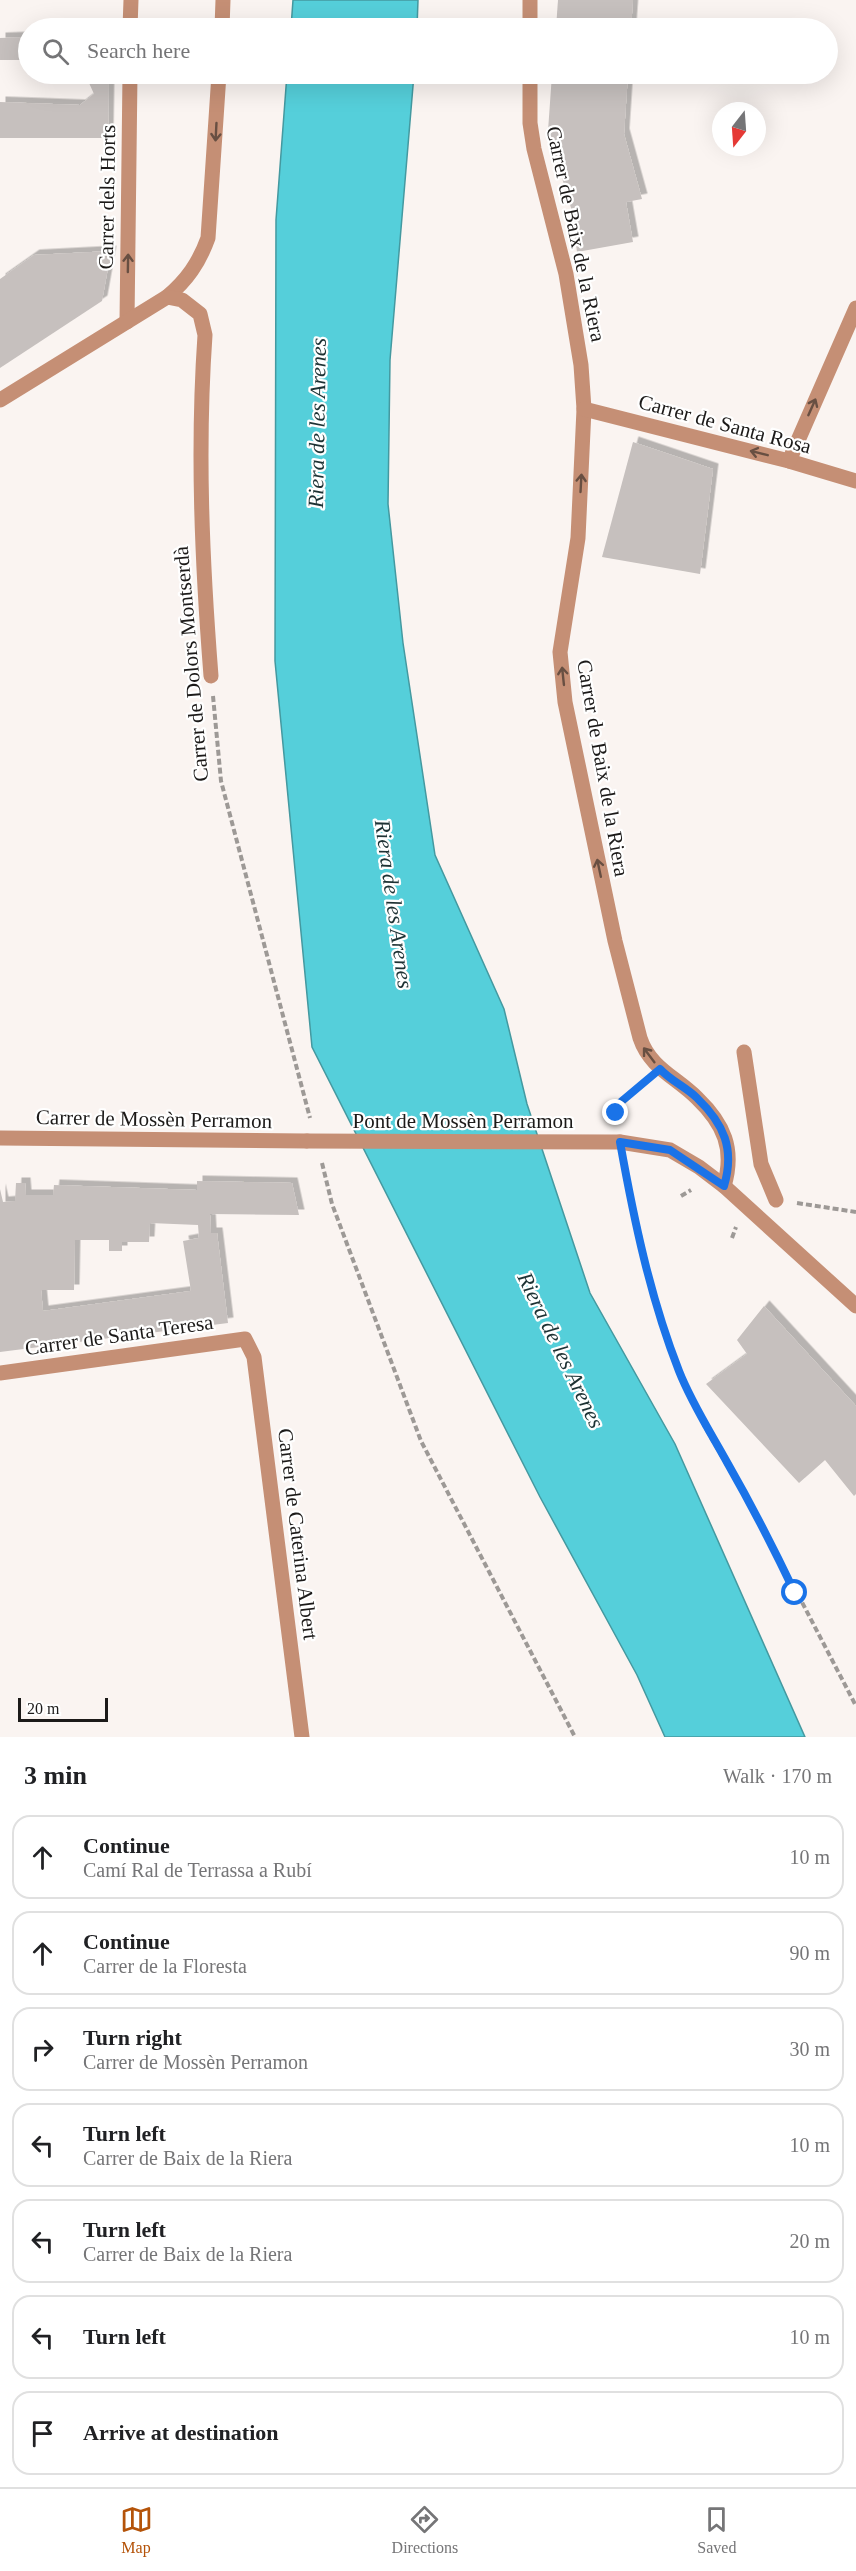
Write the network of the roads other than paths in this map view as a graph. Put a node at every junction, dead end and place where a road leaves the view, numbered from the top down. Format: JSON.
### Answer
{"nodes":[{"id":1,"x":131,"y":0,"type":"edge"},
{"id":2,"x":223,"y":0,"type":"edge"},
{"id":3,"x":530,"y":0,"type":"edge"},
{"id":4,"x":130,"y":18,"type":"edge"},
{"id":5,"x":222,"y":18,"type":"edge"},
{"id":6,"x":530,"y":18,"type":"edge"},
{"id":7,"x":130,"y":84,"type":"edge"},
{"id":8,"x":218,"y":84,"type":"edge"},
{"id":9,"x":530,"y":84,"type":"edge"},
{"id":10,"x":174,"y":298,"type":"junction"},
{"id":11,"x":856,"y":308,"type":"edge"},
{"id":12,"x":127,"y":322,"type":"junction"},
{"id":13,"x":0,"y":400,"type":"edge"},
{"id":14,"x":584,"y":409,"type":"junction"},
{"id":15,"x":789,"y":461,"type":"junction"},
{"id":16,"x":856,"y":480,"type":"edge"},
{"id":17,"x":211,"y":676,"type":"road end"},
{"id":18,"x":744,"y":1052,"type":"dead end"},
{"id":19,"x":0,"y":1138,"type":"edge"},
{"id":20,"x":307,"y":1142,"type":"joint"},
{"id":21,"x":724,"y":1186,"type":"junction"},
{"id":22,"x":776,"y":1200,"type":"road end"},
{"id":23,"x":856,"y":1306,"type":"edge"},
{"id":24,"x":245,"y":1339,"type":"joint"},
{"id":25,"x":0,"y":1373,"type":"edge"},
{"id":26,"x":302,"y":1737,"type":"edge"}],
"edges":[{"from":1,"to":4,"type":"street"},
{"from":2,"to":5,"type":"street"},
{"from":3,"to":6,"type":"street"},
{"from":12,"to":7,"type":"street","name":"Carrer dels Horts","one_way":true},
{"from":8,"to":10,"type":"street","one_way":true},
{"from":9,"to":14,"type":"street","name":"Carrer de Baix de la Riera"},
{"from":10,"to":12,"type":"street"},
{"from":10,"to":17,"type":"street","name":"Carrer de Dolors Montserdà"},
{"from":15,"to":11,"type":"street","one_way":true},
{"from":12,"to":13,"type":"street"},
{"from":15,"to":14,"type":"street","name":"Carrer de Santa Rosa","one_way":true},
{"from":21,"to":14,"type":"street","name":"Carrer de Baix de la Riera","one_way":true},
{"from":15,"to":16,"type":"street","name":"Carrer de Santa Rosa"},
{"from":18,"to":22,"type":"street"},
{"from":19,"to":20,"type":"street","name":"Carrer de Mossèn Perramon"},
{"from":20,"to":21,"type":"street","name":"Pont de Mossèn Perramon","bridge":true},
{"from":21,"to":23,"type":"street"},
{"from":24,"to":25,"type":"street","name":"Carrer de Santa Teresa"},
{"from":24,"to":26,"type":"street","name":"Carrer de Caterina Albert"}]}
